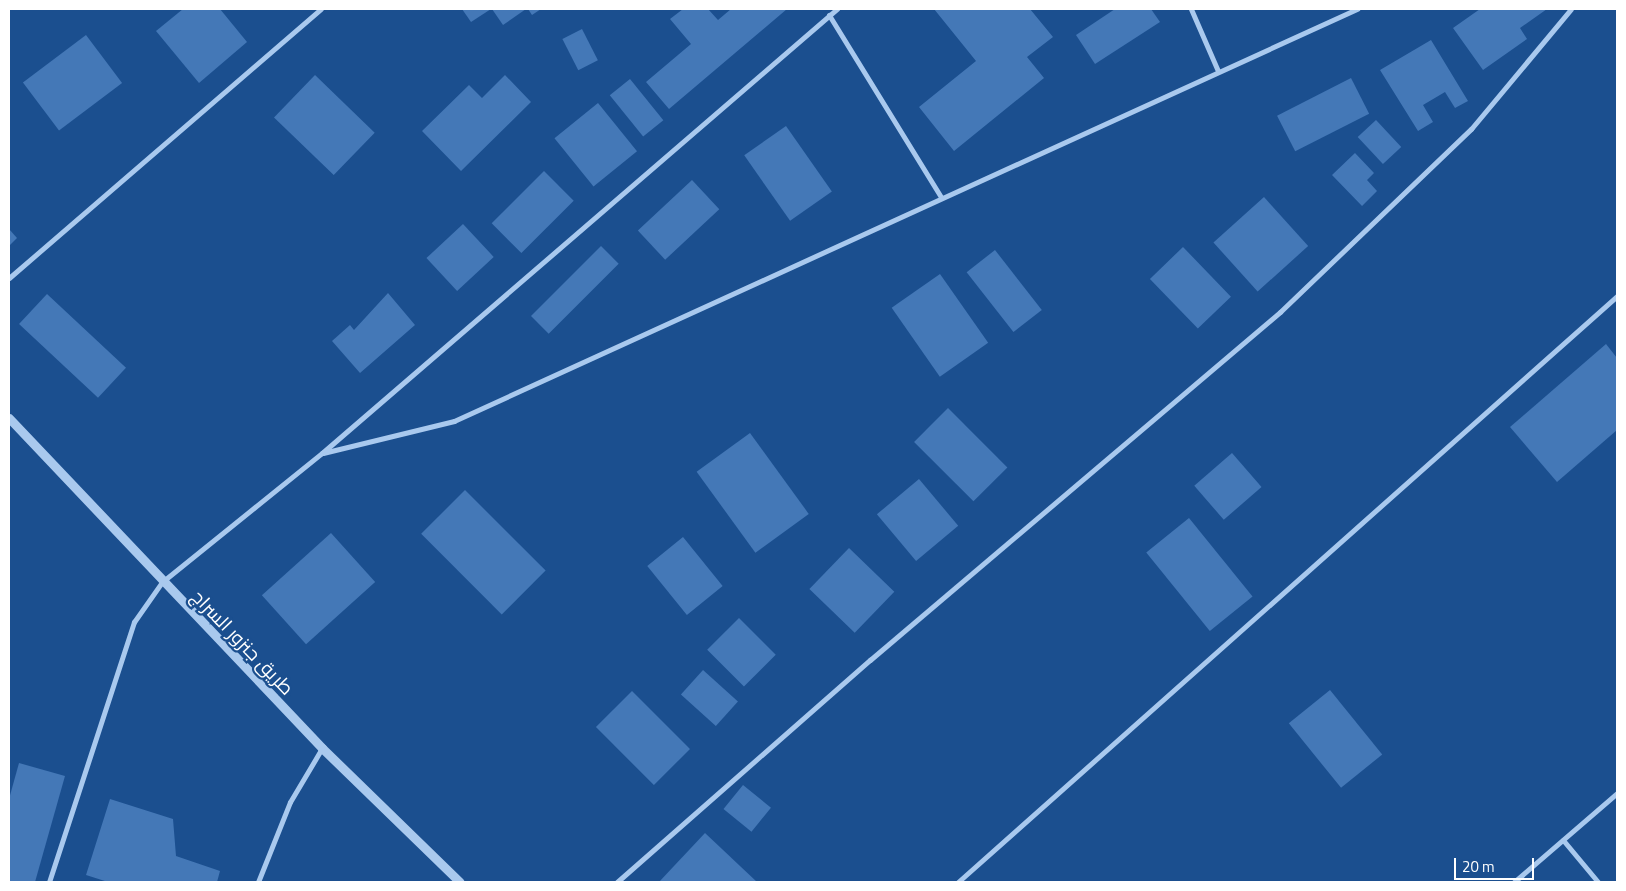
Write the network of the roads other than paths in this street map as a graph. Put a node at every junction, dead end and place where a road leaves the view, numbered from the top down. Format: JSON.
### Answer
{"nodes":[{"id":1,"x":321,"y":9,"type":"edge"},
{"id":2,"x":837,"y":9,"type":"edge"},
{"id":3,"x":1191,"y":9,"type":"edge"},
{"id":4,"x":1357,"y":9,"type":"edge"},
{"id":5,"x":1572,"y":9,"type":"edge"},
{"id":6,"x":829,"y":15,"type":"junction"},
{"id":7,"x":1218,"y":71,"type":"junction"},
{"id":8,"x":941,"y":197,"type":"junction"},
{"id":9,"x":9,"y":278,"type":"edge"},
{"id":10,"x":1617,"y":296,"type":"edge"},
{"id":11,"x":9,"y":418,"type":"edge"},
{"id":12,"x":322,"y":453,"type":"junction"},
{"id":13,"x":162,"y":582,"type":"junction"},
{"id":14,"x":322,"y":748,"type":"junction"},
{"id":15,"x":1617,"y":793,"type":"edge"},
{"id":16,"x":1563,"y":840,"type":"junction"},
{"id":17,"x":49,"y":882,"type":"edge"},
{"id":18,"x":258,"y":882,"type":"edge"},
{"id":19,"x":460,"y":882,"type":"edge"},
{"id":20,"x":617,"y":882,"type":"edge"},
{"id":21,"x":958,"y":882,"type":"edge"},
{"id":22,"x":1514,"y":882,"type":"edge"},
{"id":23,"x":1598,"y":882,"type":"edge"}],
"edges":[{"from":1,"to":9,"type":"street"},
{"from":2,"to":6,"type":"street"},
{"from":3,"to":7,"type":"street"},
{"from":4,"to":7,"type":"street"},
{"from":5,"to":20,"type":"street"},
{"from":6,"to":8,"type":"street"},
{"from":6,"to":12,"type":"street"},
{"from":7,"to":8,"type":"street"},
{"from":8,"to":12,"type":"street"},
{"from":10,"to":21,"type":"street"},
{"from":11,"to":13,"type":"street","name":"طريق جنزور السراج"},
{"from":12,"to":13,"type":"street"},
{"from":13,"to":14,"type":"street","name":"طريق جنزور السراج"},
{"from":13,"to":17,"type":"street"},
{"from":14,"to":18,"type":"street"},
{"from":14,"to":19,"type":"street","name":"طريق جنزور السراج"},
{"from":15,"to":16,"type":"street"},
{"from":16,"to":22,"type":"street"},
{"from":16,"to":23,"type":"street"}]}
